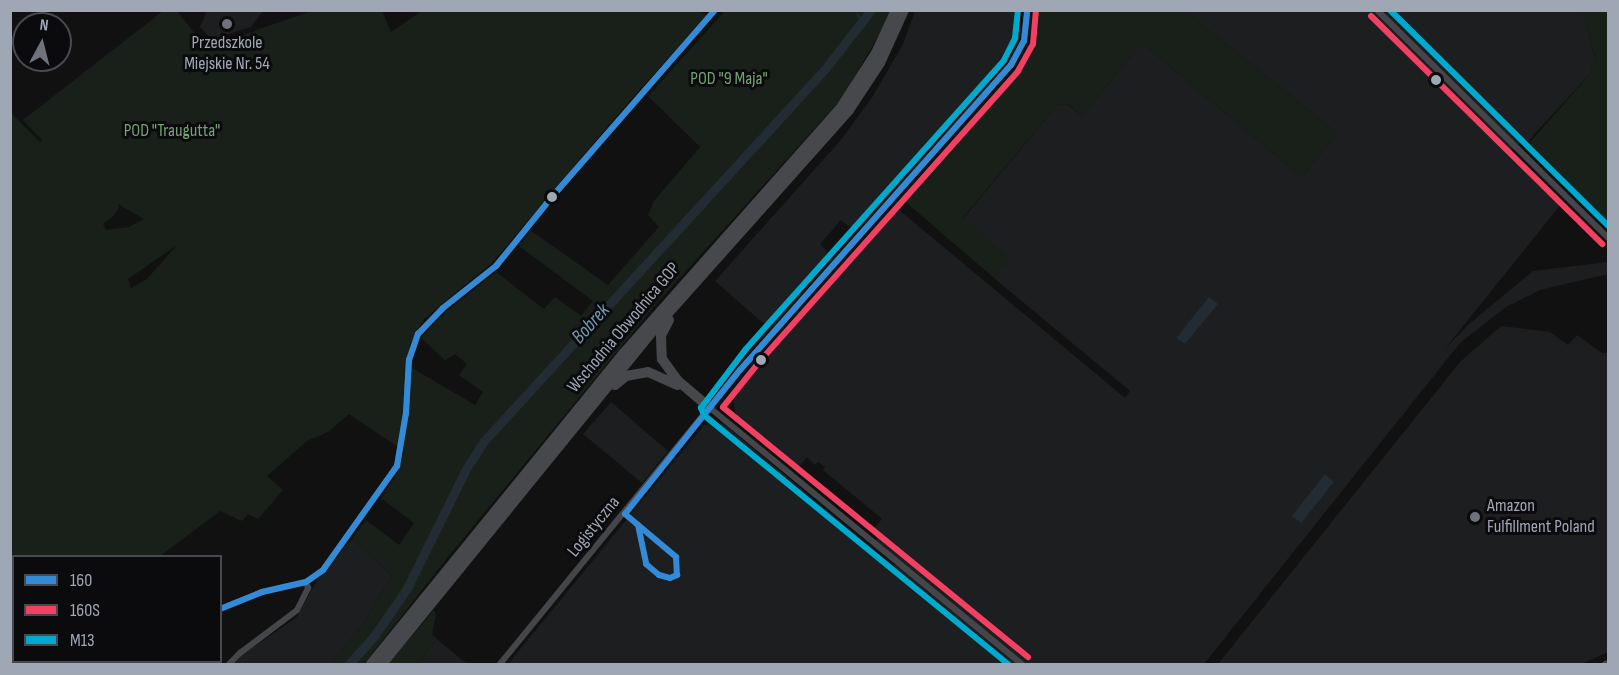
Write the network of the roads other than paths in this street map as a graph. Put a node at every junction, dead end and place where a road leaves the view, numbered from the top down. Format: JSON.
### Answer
{"nodes":[{"id":1,"x":715,"y":10,"type":"edge"},
{"id":2,"x":896,"y":10,"type":"edge"},
{"id":3,"x":904,"y":10,"type":"edge"},
{"id":4,"x":1027,"y":10,"type":"edge"},
{"id":5,"x":1377,"y":10,"type":"edge"},
{"id":6,"x":1608,"y":238,"type":"edge"},
{"id":7,"x":691,"y":287,"type":"junction"},
{"id":8,"x":688,"y":391,"type":"junction"},
{"id":9,"x":590,"y":408,"type":"junction"},
{"id":10,"x":710,"y":408,"type":"junction"},
{"id":11,"x":306,"y":582,"type":"junction"},
{"id":12,"x":222,"y":608,"type":"edge"},
{"id":13,"x":229,"y":664,"type":"edge"},
{"id":14,"x":371,"y":664,"type":"edge"},
{"id":15,"x":382,"y":664,"type":"edge"},
{"id":16,"x":500,"y":664,"type":"edge"},
{"id":17,"x":1022,"y":664,"type":"edge"}],
"edges":[{"from":1,"to":11,"type":"street"},
{"from":2,"to":14,"type":"highway","name":"Wschodnia Obwodnica GOP"},
{"from":3,"to":7,"type":"highway","name":"Wschodnia Obwodnica GOP"},
{"from":4,"to":10,"type":"street","name":"Logistyczna"},
{"from":5,"to":6,"type":"street"},
{"from":7,"to":8,"type":"highway"},
{"from":7,"to":9,"type":"highway","name":"Wschodnia Obwodnica GOP"},
{"from":8,"to":9,"type":"highway"},
{"from":8,"to":10,"type":"highway"},
{"from":9,"to":15,"type":"highway","name":"Wschodnia Obwodnica GOP"},
{"from":10,"to":16,"type":"street","name":"Logistyczna"},
{"from":10,"to":17,"type":"street"},
{"from":11,"to":12,"type":"street"},
{"from":11,"to":13,"type":"street"}]}
